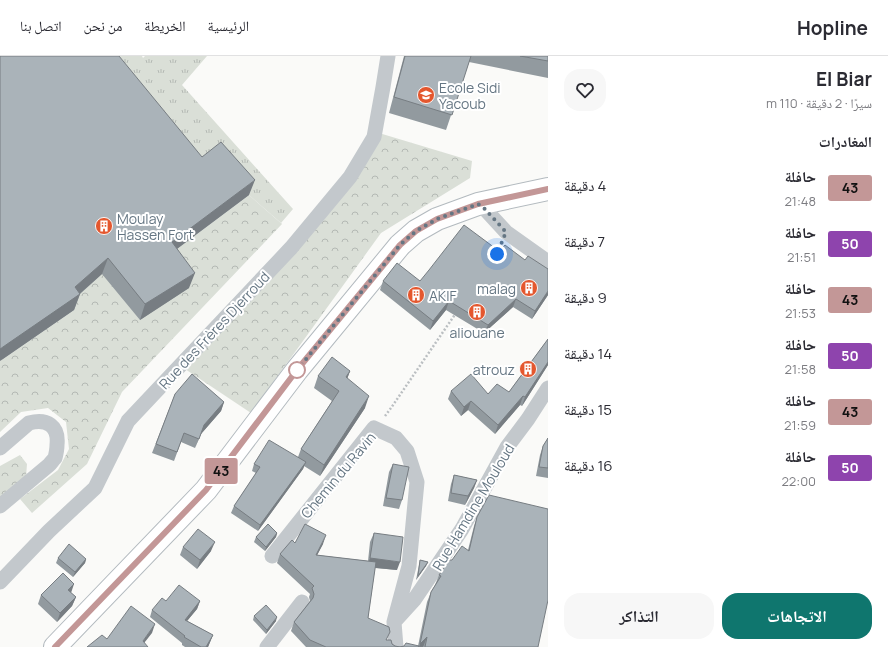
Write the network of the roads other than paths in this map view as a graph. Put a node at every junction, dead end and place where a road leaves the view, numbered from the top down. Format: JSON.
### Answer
{"nodes":[{"id":1,"x":388,"y":56,"type":"edge"},
{"id":2,"x":548,"y":189,"type":"edge"},
{"id":3,"x":478,"y":204,"type":"junction"},
{"id":4,"x":548,"y":262,"type":"edge"},
{"id":5,"x":548,"y":388,"type":"edge"},
{"id":6,"x":0,"y":448,"type":"edge"},
{"id":7,"x":0,"y":506,"type":"edge"},
{"id":8,"x":272,"y":556,"type":"dead end"},
{"id":9,"x":0,"y":582,"type":"edge"},
{"id":10,"x":302,"y":602,"type":"dead end"},
{"id":11,"x":394,"y":622,"type":"junction"},
{"id":12,"x":55,"y":647,"type":"edge"},
{"id":13,"x":267,"y":647,"type":"edge"},
{"id":14,"x":396,"y":647,"type":"edge"}],
"edges":[{"from":1,"to":9,"type":"street","name":"Rue des Frères Djerroud"},
{"from":2,"to":3,"type":"main road"},
{"from":3,"to":4,"type":"street"},
{"from":3,"to":12,"type":"main road"},
{"from":5,"to":11,"type":"street","name":"Rue Hamdine Mouloud"},
{"from":6,"to":7,"type":"street"},
{"from":8,"to":11,"type":"street","name":"Chemin du Ravin"},
{"from":10,"to":13,"type":"street"},
{"from":11,"to":14,"type":"street"}]}
